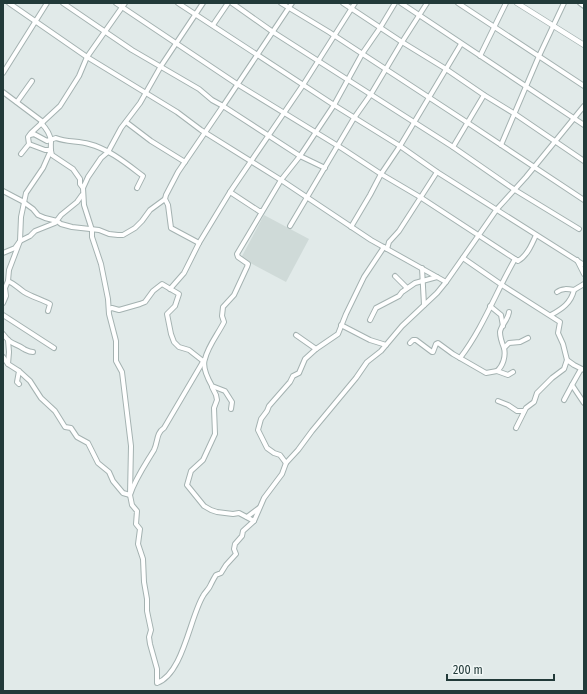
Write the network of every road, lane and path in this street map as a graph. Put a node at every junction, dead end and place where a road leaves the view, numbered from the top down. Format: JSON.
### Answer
{"nodes":[{"id":1,"x":9,"y":3,"type":"edge"},
{"id":2,"x":47,"y":3,"type":"edge"},
{"id":3,"x":63,"y":3,"type":"edge"},
{"id":4,"x":116,"y":3,"type":"edge"},
{"id":5,"x":178,"y":3,"type":"edge"},
{"id":6,"x":202,"y":3,"type":"edge"},
{"id":7,"x":228,"y":3,"type":"edge"},
{"id":8,"x":232,"y":3,"type":"edge"},
{"id":9,"x":282,"y":3,"type":"edge"},
{"id":10,"x":292,"y":3,"type":"edge"},
{"id":11,"x":343,"y":3,"type":"edge"},
{"id":12,"x":355,"y":3,"type":"edge"},
{"id":13,"x":395,"y":3,"type":"edge"},
{"id":14,"x":401,"y":3,"type":"edge"},
{"id":15,"x":427,"y":3,"type":"edge"},
{"id":16,"x":458,"y":3,"type":"edge"},
{"id":17,"x":506,"y":3,"type":"edge"},
{"id":18,"x":518,"y":3,"type":"edge"},
{"id":19,"x":564,"y":3,"type":"edge"},
{"id":20,"x":580,"y":3,"type":"edge"},
{"id":21,"x":123,"y":5,"type":"edge"},
{"id":22,"x":584,"y":6,"type":"edge"},
{"id":23,"x":289,"y":8,"type":"junction"},
{"id":24,"x":352,"y":9,"type":"junction"},
{"id":25,"x":195,"y":14,"type":"junction"},
{"id":26,"x":419,"y":15,"type":"junction"},
{"id":27,"x":36,"y":22,"type":"junction"},
{"id":28,"x":213,"y":25,"type":"junction"},
{"id":29,"x":553,"y":26,"type":"junction"},
{"id":30,"x":494,"y":27,"type":"junction"},
{"id":31,"x":380,"y":28,"type":"junction"},
{"id":32,"x":105,"y":31,"type":"junction"},
{"id":33,"x":273,"y":32,"type":"junction"},
{"id":34,"x":334,"y":36,"type":"junction"},
{"id":35,"x":402,"y":42,"type":"junction"},
{"id":36,"x":177,"y":43,"type":"junction"},
{"id":37,"x":461,"y":44,"type":"junction"},
{"id":38,"x":584,"y":45,"type":"edge"},
{"id":39,"x":257,"y":54,"type":"junction"},
{"id":40,"x":362,"y":54,"type":"junction"},
{"id":41,"x":480,"y":56,"type":"junction"},
{"id":42,"x":539,"y":56,"type":"junction"},
{"id":43,"x":87,"y":57,"type":"junction"},
{"id":44,"x":319,"y":60,"type":"junction"},
{"id":45,"x":161,"y":66,"type":"junction"},
{"id":46,"x":446,"y":68,"type":"junction"},
{"id":47,"x":386,"y":70,"type":"junction"},
{"id":48,"x":3,"y":73,"type":"edge"},
{"id":49,"x":348,"y":79,"type":"junction"},
{"id":50,"x":32,"y":81,"type":"dead end"},
{"id":51,"x":237,"y":84,"type":"junction"},
{"id":52,"x":304,"y":85,"type":"junction"},
{"id":53,"x":584,"y":86,"type":"edge"},
{"id":54,"x":527,"y":87,"type":"junction"},
{"id":55,"x":3,"y":92,"type":"edge"},
{"id":56,"x":145,"y":93,"type":"junction"},
{"id":57,"x":371,"y":94,"type":"junction"},
{"id":58,"x":484,"y":95,"type":"junction"},
{"id":59,"x":429,"y":98,"type":"junction"},
{"id":60,"x":17,"y":102,"type":"junction"},
{"id":61,"x":334,"y":105,"type":"junction"},
{"id":62,"x":223,"y":106,"type":"junction"},
{"id":63,"x":584,"y":106,"type":"edge"},
{"id":64,"x":284,"y":112,"type":"junction"},
{"id":65,"x":515,"y":114,"type":"junction"},
{"id":66,"x":354,"y":118,"type":"junction"},
{"id":67,"x":574,"y":119,"type":"junction"},
{"id":68,"x":42,"y":122,"type":"junction"},
{"id":69,"x":126,"y":122,"type":"junction"},
{"id":70,"x":414,"y":122,"type":"junction"},
{"id":71,"x":468,"y":123,"type":"junction"},
{"id":72,"x":584,"y":125,"type":"edge"},
{"id":73,"x":315,"y":131,"type":"junction"},
{"id":74,"x":204,"y":132,"type":"junction"},
{"id":75,"x":32,"y":134,"type":"junction"},
{"id":76,"x":268,"y":135,"type":"junction"},
{"id":77,"x":50,"y":140,"type":"junction"},
{"id":78,"x":555,"y":141,"type":"junction"},
{"id":79,"x":29,"y":144,"type":"junction"},
{"id":80,"x":338,"y":145,"type":"junction"},
{"id":81,"x":501,"y":145,"type":"junction"},
{"id":82,"x":400,"y":146,"type":"junction"},
{"id":83,"x":453,"y":147,"type":"junction"},
{"id":84,"x":51,"y":150,"type":"junction"},
{"id":85,"x":108,"y":152,"type":"junction"},
{"id":86,"x":21,"y":154,"type":"dead end"},
{"id":87,"x":300,"y":156,"type":"junction"},
{"id":88,"x":250,"y":161,"type":"junction"},
{"id":89,"x":584,"y":161,"type":"edge"},
{"id":90,"x":186,"y":162,"type":"junction"},
{"id":91,"x":534,"y":167,"type":"junction"},
{"id":92,"x":325,"y":168,"type":"junction"},
{"id":93,"x":437,"y":172,"type":"junction"},
{"id":94,"x":380,"y":174,"type":"junction"},
{"id":95,"x":281,"y":180,"type":"junction"},
{"id":96,"x":83,"y":188,"type":"junction"},
{"id":97,"x":137,"y":188,"type":"dead end"},
{"id":98,"x":515,"y":190,"type":"junction"},
{"id":99,"x":3,"y":192,"type":"edge"},
{"id":100,"x":230,"y":192,"type":"junction"},
{"id":101,"x":82,"y":194,"type":"junction"},
{"id":102,"x":420,"y":197,"type":"junction"},
{"id":103,"x":307,"y":198,"type":"junction"},
{"id":104,"x":165,"y":199,"type":"junction"},
{"id":105,"x":584,"y":200,"type":"edge"},
{"id":106,"x":25,"y":203,"type":"junction"},
{"id":107,"x":496,"y":209,"type":"junction"},
{"id":108,"x":262,"y":212,"type":"junction"},
{"id":109,"x":58,"y":223,"type":"junction"},
{"id":110,"x":290,"y":226,"type":"dead end"},
{"id":111,"x":351,"y":227,"type":"junction"},
{"id":112,"x":526,"y":229,"type":"junction"},
{"id":113,"x":579,"y":229,"type":"dead end"},
{"id":114,"x":92,"y":230,"type":"junction"},
{"id":115,"x":479,"y":235,"type":"junction"},
{"id":116,"x":536,"y":235,"type":"junction"},
{"id":117,"x":20,"y":241,"type":"junction"},
{"id":118,"x":199,"y":243,"type":"junction"},
{"id":119,"x":532,"y":243,"type":"junction"},
{"id":120,"x":385,"y":248,"type":"junction"},
{"id":121,"x":3,"y":253,"type":"edge"},
{"id":122,"x":463,"y":258,"type":"junction"},
{"id":123,"x":515,"y":259,"type":"junction"},
{"id":124,"x":577,"y":260,"type":"junction"},
{"id":125,"x":584,"y":265,"type":"edge"},
{"id":126,"x":422,"y":268,"type":"junction"},
{"id":127,"x":3,"y":274,"type":"edge"},
{"id":128,"x":584,"y":274,"type":"edge"},
{"id":129,"x":8,"y":276,"type":"junction"},
{"id":130,"x":395,"y":276,"type":"dead end"},
{"id":131,"x":437,"y":277,"type":"junction"},
{"id":132,"x":423,"y":280,"type":"junction"},
{"id":133,"x":8,"y":281,"type":"junction"},
{"id":134,"x":446,"y":282,"type":"junction"},
{"id":135,"x":502,"y":284,"type":"junction"},
{"id":136,"x":584,"y":284,"type":"edge"},
{"id":137,"x":170,"y":288,"type":"junction"},
{"id":138,"x":407,"y":288,"type":"junction"},
{"id":139,"x":574,"y":290,"type":"junction"},
{"id":140,"x":557,"y":292,"type":"dead end"},
{"id":141,"x":3,"y":303,"type":"edge"},
{"id":142,"x":424,"y":305,"type":"junction"},
{"id":143,"x":490,"y":306,"type":"junction"},
{"id":144,"x":109,"y":310,"type":"junction"},
{"id":145,"x":48,"y":311,"type":"dead end"},
{"id":146,"x":509,"y":312,"type":"dead end"},
{"id":147,"x":3,"y":315,"type":"edge"},
{"id":148,"x":551,"y":315,"type":"junction"},
{"id":149,"x":370,"y":320,"type":"dead end"},
{"id":150,"x":341,"y":325,"type":"junction"},
{"id":151,"x":503,"y":326,"type":"junction"},
{"id":152,"x":3,"y":334,"type":"edge"},
{"id":153,"x":296,"y":335,"type":"dead end"},
{"id":154,"x":528,"y":338,"type":"dead end"},
{"id":155,"x":8,"y":340,"type":"junction"},
{"id":156,"x":410,"y":343,"type":"dead end"},
{"id":157,"x":386,"y":345,"type":"junction"},
{"id":158,"x":54,"y":348,"type":"dead end"},
{"id":159,"x":504,"y":348,"type":"junction"},
{"id":160,"x":316,"y":349,"type":"junction"},
{"id":161,"x":33,"y":352,"type":"dead end"},
{"id":162,"x":3,"y":357,"type":"edge"},
{"id":163,"x":460,"y":358,"type":"junction"},
{"id":164,"x":204,"y":360,"type":"junction"},
{"id":165,"x":567,"y":360,"type":"junction"},
{"id":166,"x":8,"y":364,"type":"junction"},
{"id":167,"x":582,"y":369,"type":"edge"},
{"id":168,"x":19,"y":371,"type":"junction"},
{"id":169,"x":497,"y":371,"type":"junction"},
{"id":170,"x":513,"y":372,"type":"dead end"},
{"id":171,"x":19,"y":384,"type":"dead end"},
{"id":172,"x":572,"y":385,"type":"junction"},
{"id":173,"x":212,"y":386,"type":"junction"},
{"id":174,"x":564,"y":400,"type":"dead end"},
{"id":175,"x":498,"y":401,"type":"dead end"},
{"id":176,"x":584,"y":403,"type":"edge"},
{"id":177,"x":231,"y":409,"type":"dead end"},
{"id":178,"x":524,"y":412,"type":"junction"},
{"id":179,"x":516,"y":428,"type":"dead end"},
{"id":180,"x":286,"y":462,"type":"junction"},
{"id":181,"x":130,"y":495,"type":"junction"},
{"id":182,"x":259,"y":508,"type":"junction"},
{"id":183,"x":247,"y":518,"type":"junction"},
{"id":184,"x":254,"y":521,"type":"junction"},
{"id":185,"x":250,"y":524,"type":"junction"}],
"edges":[{"from":1,"to":27,"type":"street"},
{"from":2,"to":27,"type":"street"},
{"from":3,"to":32,"type":"street"},
{"from":4,"to":21,"type":"street"},
{"from":5,"to":25,"type":"street"},
{"from":6,"to":25,"type":"street"},
{"from":7,"to":28,"type":"street"},
{"from":8,"to":33,"type":"street"},
{"from":9,"to":23,"type":"street"},
{"from":10,"to":23,"type":"street"},
{"from":11,"to":24,"type":"street"},
{"from":12,"to":24,"type":"street"},
{"from":13,"to":31,"type":"street"},
{"from":14,"to":26,"type":"street"},
{"from":15,"to":26,"type":"street"},
{"from":16,"to":30,"type":"street"},
{"from":17,"to":30,"type":"street"},
{"from":18,"to":29,"type":"street"},
{"from":19,"to":29,"type":"street"},
{"from":20,"to":22,"type":"street"},
{"from":21,"to":32,"type":"street"},
{"from":21,"to":36,"type":"street"},
{"from":23,"to":33,"type":"street"},
{"from":23,"to":34,"type":"street"},
{"from":24,"to":31,"type":"street"},
{"from":24,"to":34,"type":"street"},
{"from":25,"to":28,"type":"street"},
{"from":25,"to":36,"type":"street"},
{"from":26,"to":35,"type":"street"},
{"from":26,"to":37,"type":"street"},
{"from":27,"to":43,"type":"street"},
{"from":27,"to":48,"type":"street"},
{"from":28,"to":39,"type":"street"},
{"from":29,"to":38,"type":"street"},
{"from":29,"to":42,"type":"street"},
{"from":30,"to":41,"type":"street"},
{"from":30,"to":42,"type":"street"},
{"from":31,"to":35,"type":"street"},
{"from":31,"to":40,"type":"street"},
{"from":32,"to":43,"type":"street"},
{"from":32,"to":45,"type":"street"},
{"from":33,"to":39,"type":"street"},
{"from":33,"to":44,"type":"street"},
{"from":34,"to":40,"type":"street"},
{"from":34,"to":44,"type":"street"},
{"from":35,"to":46,"type":"street"},
{"from":35,"to":47,"type":"street"},
{"from":36,"to":45,"type":"street"},
{"from":36,"to":51,"type":"street"},
{"from":37,"to":41,"type":"street"},
{"from":37,"to":46,"type":"street"},
{"from":39,"to":51,"type":"street"},
{"from":39,"to":52,"type":"street"},
{"from":40,"to":47,"type":"street"},
{"from":40,"to":49,"type":"street"},
{"from":41,"to":54,"type":"street"},
{"from":42,"to":53,"type":"street"},
{"from":42,"to":54,"type":"street"},
{"from":43,"to":56,"type":"street"},
{"from":43,"to":68,"type":"street"},
{"from":44,"to":49,"type":"street"},
{"from":44,"to":52,"type":"street"},
{"from":45,"to":56,"type":"street"},
{"from":45,"to":62,"type":"street"},
{"from":46,"to":58,"type":"street"},
{"from":46,"to":59,"type":"street"},
{"from":47,"to":57,"type":"street"},
{"from":47,"to":59,"type":"street"},
{"from":49,"to":57,"type":"street"},
{"from":49,"to":61,"type":"street"},
{"from":50,"to":60,"type":"street"},
{"from":51,"to":62,"type":"street"},
{"from":51,"to":64,"type":"street"},
{"from":52,"to":61,"type":"street"},
{"from":52,"to":64,"type":"street"},
{"from":54,"to":65,"type":"street"},
{"from":54,"to":67,"type":"street"},
{"from":55,"to":60,"type":"street"},
{"from":56,"to":69,"type":"street"},
{"from":56,"to":74,"type":"street"},
{"from":57,"to":66,"type":"street"},
{"from":57,"to":70,"type":"street"},
{"from":58,"to":65,"type":"street"},
{"from":58,"to":71,"type":"street"},
{"from":59,"to":70,"type":"street"},
{"from":59,"to":71,"type":"street"},
{"from":60,"to":68,"type":"street"},
{"from":61,"to":66,"type":"street"},
{"from":61,"to":73,"type":"street"},
{"from":62,"to":74,"type":"street"},
{"from":62,"to":76,"type":"street"},
{"from":63,"to":67,"type":"street"},
{"from":64,"to":73,"type":"street"},
{"from":64,"to":76,"type":"street"},
{"from":65,"to":78,"type":"street"},
{"from":65,"to":81,"type":"street"},
{"from":66,"to":80,"type":"street"},
{"from":66,"to":82,"type":"street"},
{"from":67,"to":72,"type":"street"},
{"from":67,"to":78,"type":"street"},
{"from":68,"to":75,"type":"street"},
{"from":68,"to":77,"type":"street"},
{"from":69,"to":85,"type":"street"},
{"from":69,"to":90,"type":"street"},
{"from":70,"to":82,"type":"street"},
{"from":70,"to":83,"type":"street"},
{"from":71,"to":81,"type":"street"},
{"from":71,"to":83,"type":"street"},
{"from":73,"to":80,"type":"street"},
{"from":73,"to":87,"type":"street"},
{"from":74,"to":88,"type":"street"},
{"from":74,"to":90,"type":"street"},
{"from":75,"to":77,"type":"street"},
{"from":75,"to":79,"type":"street"},
{"from":76,"to":87,"type":"street"},
{"from":76,"to":88,"type":"street"},
{"from":77,"to":84,"type":"street"},
{"from":77,"to":85,"type":"street"},
{"from":78,"to":89,"type":"street"},
{"from":78,"to":91,"type":"street"},
{"from":79,"to":84,"type":"street"},
{"from":79,"to":86,"type":"street"},
{"from":80,"to":92,"type":"street"},
{"from":80,"to":94,"type":"street"},
{"from":81,"to":91,"type":"street"},
{"from":82,"to":93,"type":"street"},
{"from":82,"to":94,"type":"street"},
{"from":83,"to":98,"type":"street"},
{"from":84,"to":96,"type":"street"},
{"from":84,"to":106,"type":"street"},
{"from":85,"to":96,"type":"street"},
{"from":85,"to":97,"type":"street"},
{"from":87,"to":92,"type":"street"},
{"from":87,"to":95,"type":"street"},
{"from":88,"to":95,"type":"street"},
{"from":88,"to":100,"type":"street"},
{"from":90,"to":104,"type":"street"},
{"from":91,"to":98,"type":"street"},
{"from":91,"to":105,"type":"street"},
{"from":92,"to":103,"type":"street"},
{"from":93,"to":102,"type":"street"},
{"from":93,"to":107,"type":"street"},
{"from":94,"to":102,"type":"street"},
{"from":94,"to":111,"type":"street"},
{"from":95,"to":103,"type":"street"},
{"from":95,"to":108,"type":"street"},
{"from":96,"to":101,"type":"street"},
{"from":98,"to":107,"type":"street"},
{"from":98,"to":113,"type":"street"},
{"from":99,"to":106,"type":"street"},
{"from":100,"to":108,"type":"street"},
{"from":100,"to":118,"type":"street"},
{"from":101,"to":109,"type":"street"},
{"from":101,"to":114,"type":"street"},
{"from":102,"to":115,"type":"street"},
{"from":102,"to":120,"type":"street"},
{"from":103,"to":110,"type":"street"},
{"from":103,"to":111,"type":"street"},
{"from":104,"to":114,"type":"street"},
{"from":104,"to":118,"type":"street"},
{"from":106,"to":109,"type":"street"},
{"from":106,"to":117,"type":"street"},
{"from":107,"to":112,"type":"street"},
{"from":107,"to":115,"type":"street"},
{"from":108,"to":164,"type":"street"},
{"from":109,"to":114,"type":"street"},
{"from":109,"to":117,"type":"street"},
{"from":111,"to":120,"type":"street"},
{"from":112,"to":116,"type":"street"},
{"from":112,"to":119,"type":"street"},
{"from":114,"to":144,"type":"street"},
{"from":115,"to":122,"type":"street"},
{"from":115,"to":123,"type":"street"},
{"from":116,"to":119,"type":"street"},
{"from":116,"to":124,"type":"street"},
{"from":117,"to":121,"type":"street"},
{"from":117,"to":129,"type":"street"},
{"from":118,"to":137,"type":"street"},
{"from":119,"to":123,"type":"street"},
{"from":120,"to":126,"type":"street"},
{"from":120,"to":150,"type":"street"},
{"from":122,"to":134,"type":"street"},
{"from":122,"to":135,"type":"street"},
{"from":123,"to":135,"type":"street"},
{"from":124,"to":125,"type":"street"},
{"from":124,"to":128,"type":"street"},
{"from":126,"to":131,"type":"street"},
{"from":126,"to":132,"type":"street"},
{"from":127,"to":129,"type":"street"},
{"from":129,"to":133,"type":"street"},
{"from":130,"to":138,"type":"street"},
{"from":131,"to":132,"type":"street"},
{"from":131,"to":134,"type":"street"},
{"from":132,"to":138,"type":"street"},
{"from":132,"to":142,"type":"street"},
{"from":133,"to":141,"type":"street"},
{"from":133,"to":145,"type":"street"},
{"from":134,"to":142,"type":"street"},
{"from":135,"to":143,"type":"street"},
{"from":135,"to":148,"type":"street"},
{"from":136,"to":139,"type":"street"},
{"from":137,"to":144,"type":"street"},
{"from":137,"to":164,"type":"street"},
{"from":138,"to":149,"type":"street"},
{"from":139,"to":140,"type":"street"},
{"from":139,"to":148,"type":"street"},
{"from":142,"to":157,"type":"street"},
{"from":143,"to":151,"type":"street"},
{"from":143,"to":163,"type":"street"},
{"from":144,"to":181,"type":"street"},
{"from":146,"to":151,"type":"street"},
{"from":147,"to":158,"type":"street"},
{"from":148,"to":165,"type":"street"},
{"from":150,"to":157,"type":"street"},
{"from":150,"to":160,"type":"street"},
{"from":151,"to":159,"type":"street"},
{"from":152,"to":155,"type":"street"},
{"from":153,"to":160,"type":"street"},
{"from":154,"to":159,"type":"street"},
{"from":155,"to":161,"type":"street"},
{"from":155,"to":166,"type":"street"},
{"from":156,"to":163,"type":"street"},
{"from":157,"to":180,"type":"street"},
{"from":159,"to":169,"type":"street"},
{"from":160,"to":180,"type":"street"},
{"from":162,"to":166,"type":"street"},
{"from":163,"to":169,"type":"street"},
{"from":164,"to":173,"type":"street"},
{"from":164,"to":181,"type":"street"},
{"from":165,"to":167,"type":"street"},
{"from":165,"to":178,"type":"street"},
{"from":166,"to":168,"type":"street"},
{"from":167,"to":172,"type":"street"},
{"from":168,"to":171,"type":"street"},
{"from":168,"to":181,"type":"street"},
{"from":169,"to":170,"type":"street"},
{"from":172,"to":174,"type":"street"},
{"from":172,"to":176,"type":"street"},
{"from":173,"to":177,"type":"street"},
{"from":173,"to":183,"type":"street"},
{"from":175,"to":178,"type":"street"},
{"from":178,"to":179,"type":"street"},
{"from":180,"to":182,"type":"street"},
{"from":181,"to":185,"type":"street"},
{"from":182,"to":183,"type":"street"},
{"from":182,"to":184,"type":"street"},
{"from":183,"to":184,"type":"street"},
{"from":183,"to":185,"type":"street"},
{"from":184,"to":185,"type":"street"}]}
